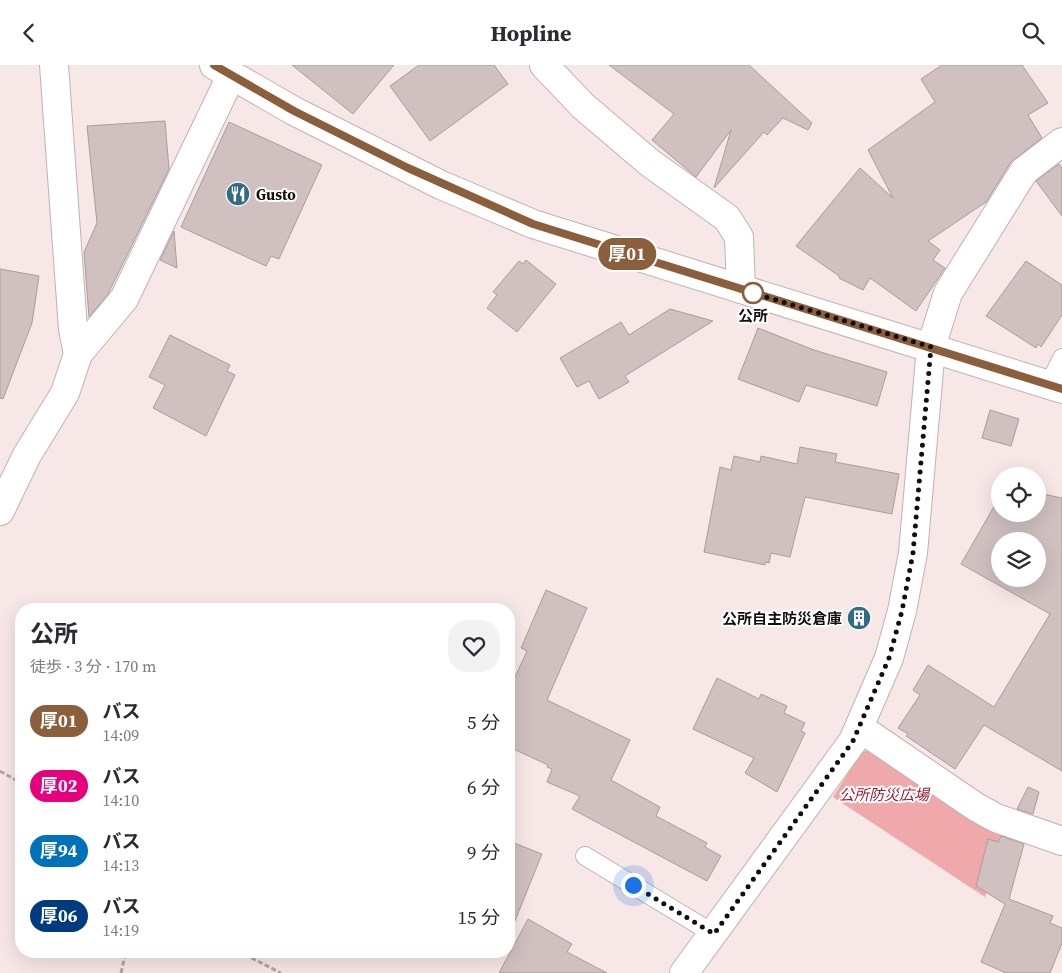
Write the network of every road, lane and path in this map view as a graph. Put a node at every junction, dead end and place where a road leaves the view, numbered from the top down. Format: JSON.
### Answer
{"nodes":[{"id":1,"x":54,"y":65,"type":"edge"},
{"id":2,"x":544,"y":65,"type":"edge"},
{"id":3,"x":222,"y":70,"type":"edge"},
{"id":4,"x":1062,"y":142,"type":"edge"},
{"id":5,"x":740,"y":289,"type":"junction"},
{"id":6,"x":931,"y":347,"type":"junction"},
{"id":7,"x":78,"y":354,"type":"junction"},
{"id":8,"x":1062,"y":358,"type":"edge"},
{"id":9,"x":1056,"y":387,"type":"edge"},
{"id":10,"x":0,"y":511,"type":"edge"},
{"id":11,"x":860,"y":728,"type":"junction"},
{"id":12,"x":0,"y":771,"type":"edge"},
{"id":13,"x":15,"y":780,"type":"edge"},
{"id":14,"x":1062,"y":841,"type":"edge"},
{"id":15,"x":585,"y":856,"type":"dead end"},
{"id":16,"x":714,"y":934,"type":"junction"},
{"id":17,"x":124,"y":958,"type":"edge"},
{"id":18,"x":252,"y":958,"type":"edge"},
{"id":19,"x":120,"y":973,"type":"edge"},
{"id":20,"x":281,"y":973,"type":"edge"},
{"id":21,"x":684,"y":973,"type":"edge"}],
"edges":[{"from":1,"to":7,"type":"street"},
{"from":2,"to":5,"type":"street"},
{"from":3,"to":5,"type":"street"},
{"from":3,"to":7,"type":"street"},
{"from":4,"to":6,"type":"street"},
{"from":5,"to":6,"type":"street"},
{"from":6,"to":9,"type":"street"},
{"from":6,"to":11,"type":"street"},
{"from":7,"to":10,"type":"street"},
{"from":8,"to":9,"type":"lane"},
{"from":11,"to":14,"type":"street"},
{"from":11,"to":16,"type":"street"},
{"from":12,"to":13,"type":"path"},
{"from":15,"to":16,"type":"lane"},
{"from":16,"to":21,"type":"street"},
{"from":17,"to":19,"type":"path"},
{"from":18,"to":20,"type":"path"}]}
